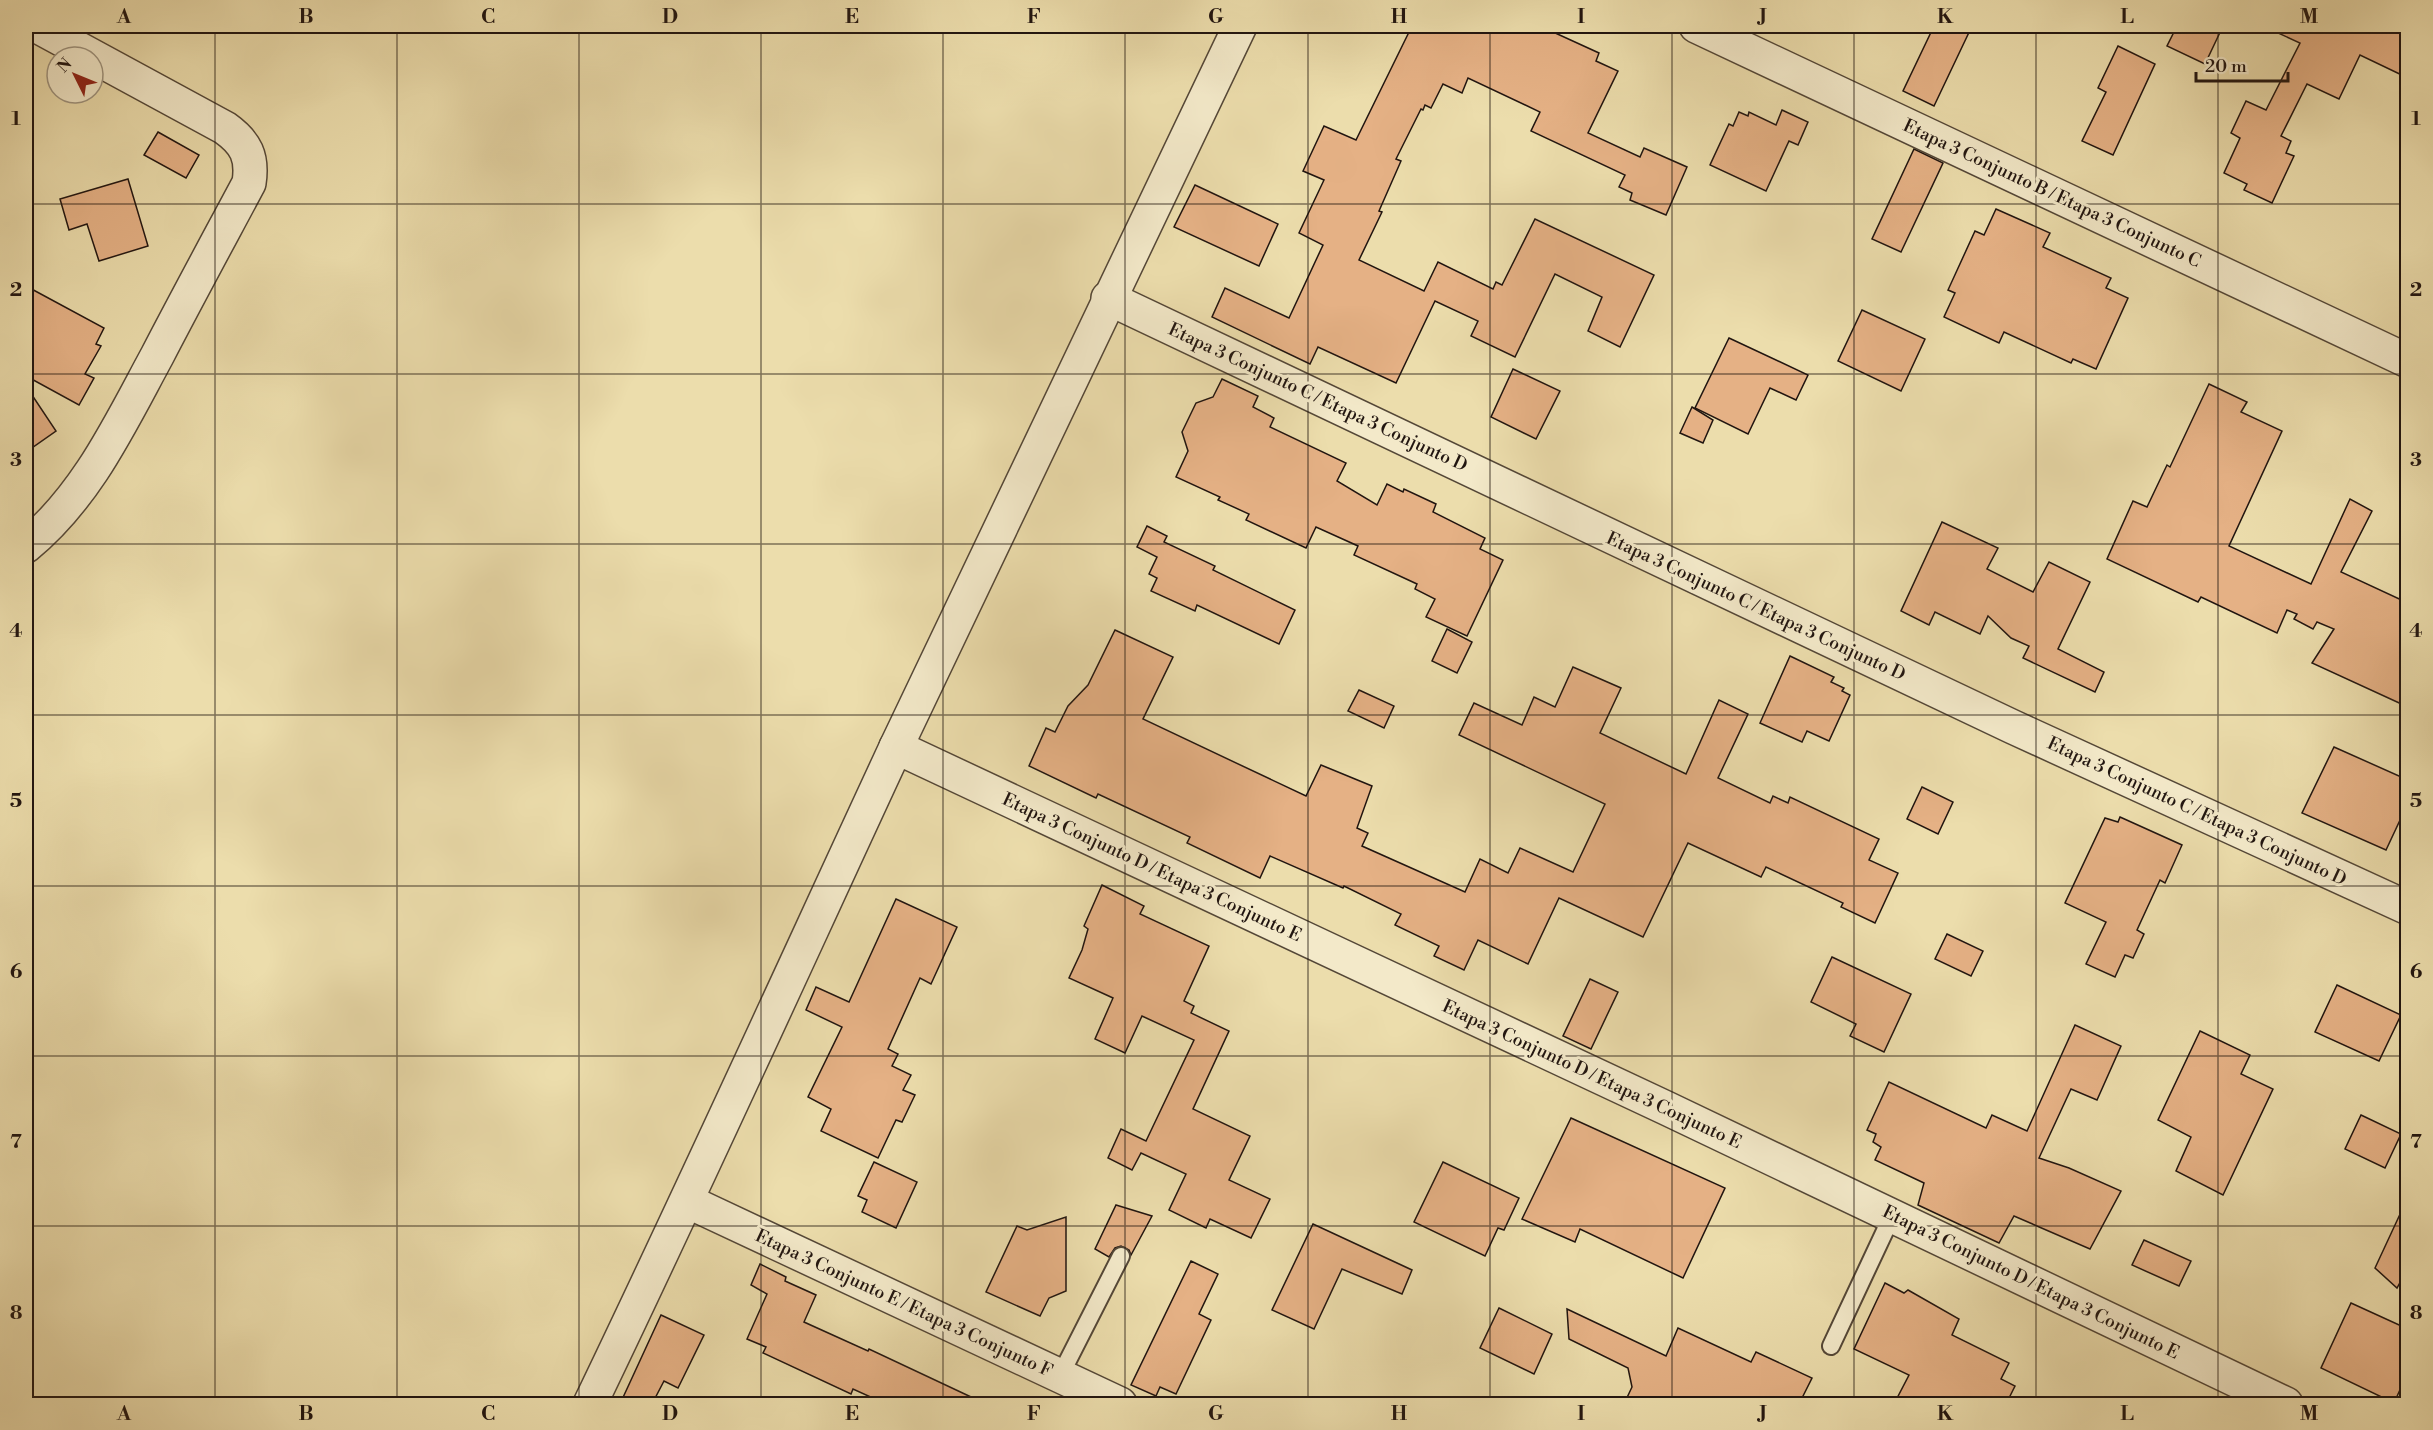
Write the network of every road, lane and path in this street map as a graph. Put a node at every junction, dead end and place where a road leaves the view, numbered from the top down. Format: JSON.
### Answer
{"nodes":[{"id":1,"x":36,"y":26,"type":"edge"},
{"id":2,"x":1240,"y":26,"type":"edge"},
{"id":3,"x":1696,"y":26,"type":"edge"},
{"id":4,"x":1108,"y":297,"type":"junction"},
{"id":5,"x":2408,"y":361,"type":"edge"},
{"id":6,"x":26,"y":546,"type":"edge"},
{"id":7,"x":896,"y":747,"type":"junction"},
{"id":8,"x":2408,"y":908,"type":"edge"},
{"id":9,"x":687,"y":1201,"type":"junction"},
{"id":10,"x":1892,"y":1216,"type":"junction"},
{"id":11,"x":1120,"y":1256,"type":"dead end"},
{"id":12,"x":1831,"y":1346,"type":"dead end"},
{"id":13,"x":1060,"y":1376,"type":"junction"},
{"id":14,"x":590,"y":1404,"type":"edge"},
{"id":15,"x":1120,"y":1404,"type":"edge"},
{"id":16,"x":2286,"y":1404,"type":"edge"}],
"edges":[{"from":1,"to":6,"type":"street"},
{"from":2,"to":4,"type":"street"},
{"from":3,"to":5,"type":"street","name":"Etapa 3 Conjunto B / Etapa 3 Conjunto C"},
{"from":4,"to":7,"type":"street"},
{"from":4,"to":8,"type":"street","name":"Etapa 3 Conjunto C / Etapa 3 Conjunto D"},
{"from":7,"to":9,"type":"street"},
{"from":7,"to":10,"type":"street","name":"Etapa 3 Conjunto D / Etapa 3 Conjunto E"},
{"from":9,"to":13,"type":"street","name":"Etapa 3 Conjunto E / Etapa 3 Conjunto F"},
{"from":9,"to":14,"type":"street"},
{"from":10,"to":12,"type":"lane"},
{"from":10,"to":16,"type":"street","name":"Etapa 3 Conjunto D / Etapa 3 Conjunto E"},
{"from":11,"to":13,"type":"lane"},
{"from":13,"to":15,"type":"street","name":"Etapa 3 Conjunto E / Etapa 3 Conjunto F"}]}
